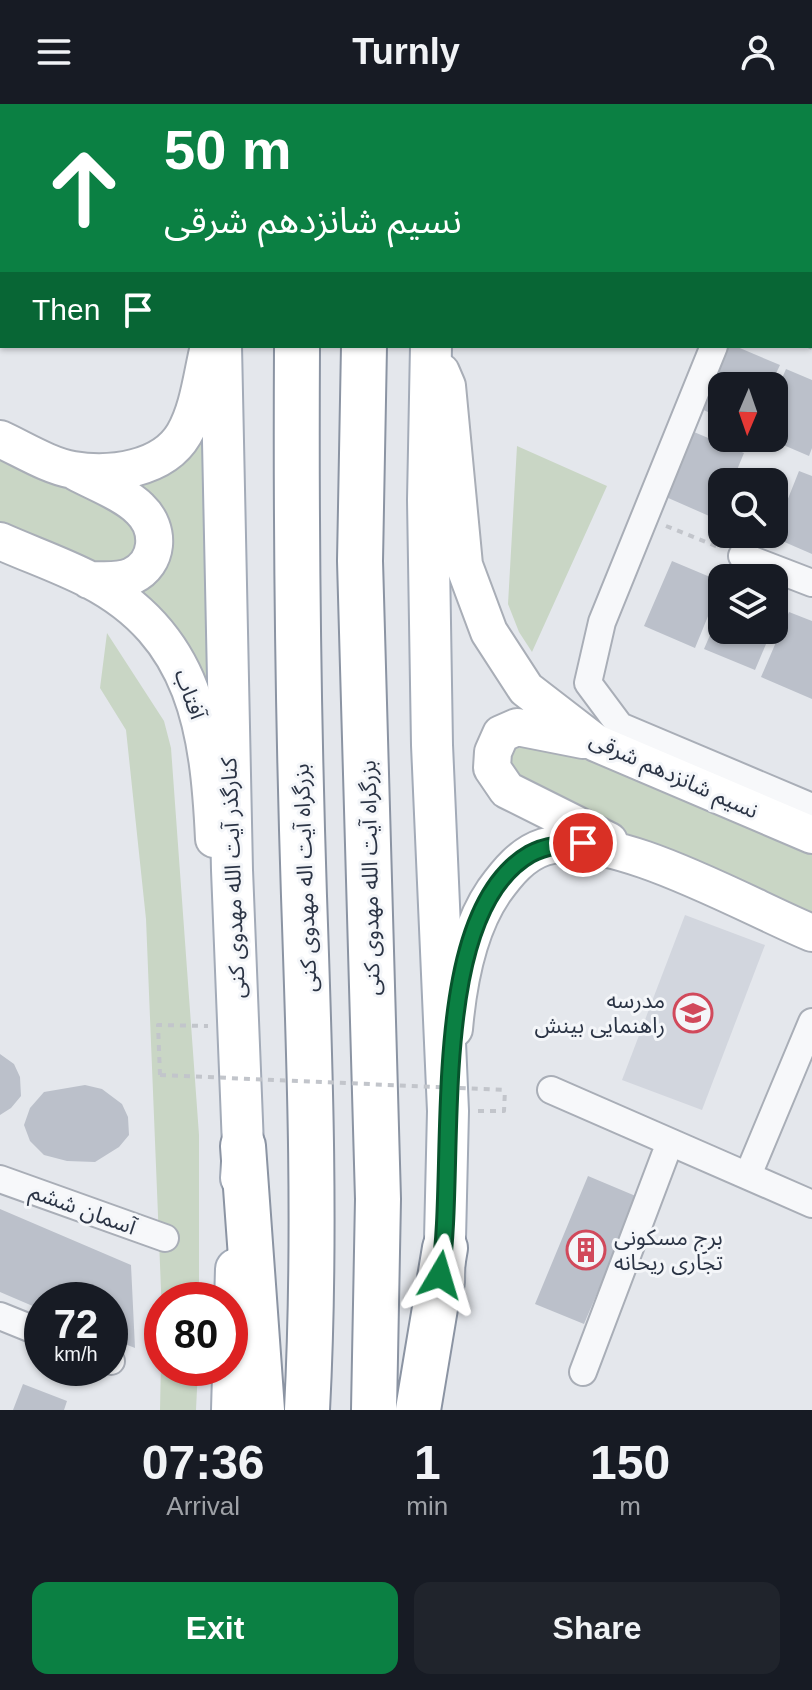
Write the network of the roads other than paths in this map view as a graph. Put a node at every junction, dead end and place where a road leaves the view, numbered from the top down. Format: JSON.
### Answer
{"nodes":[{"id":1,"x":209,"y":348,"type":"edge"},
{"id":2,"x":221,"y":348,"type":"edge"},
{"id":3,"x":297,"y":348,"type":"edge"},
{"id":4,"x":364,"y":348,"type":"edge"},
{"id":5,"x":431,"y":348,"type":"edge"},
{"id":6,"x":432,"y":348,"type":"edge"},
{"id":7,"x":713,"y":348,"type":"edge"},
{"id":8,"x":0,"y":439,"type":"edge"},
{"id":9,"x":71,"y":470,"type":"junction"},
{"id":10,"x":0,"y":541,"type":"edge"},
{"id":11,"x":742,"y":556,"type":"road end"},
{"id":12,"x":89,"y":580,"type":"junction"},
{"id":13,"x":812,"y":583,"type":"edge"},
{"id":14,"x":596,"y":743,"type":"junction"},
{"id":15,"x":812,"y":807,"type":"edge"},
{"id":16,"x":812,"y":835,"type":"edge"},
{"id":17,"x":635,"y":855,"type":"junction"},
{"id":18,"x":808,"y":939,"type":"edge"},
{"id":19,"x":237,"y":1008,"type":"junction"},
{"id":20,"x":812,"y":1022,"type":"edge"},
{"id":21,"x":551,"y":1090,"type":"dead end"},
{"id":22,"x":448,"y":1111,"type":"junction"},
{"id":23,"x":670,"y":1142,"type":"junction"},
{"id":24,"x":243,"y":1146,"type":"junction"},
{"id":25,"x":748,"y":1175,"type":"junction"},
{"id":26,"x":0,"y":1179,"type":"edge"},
{"id":27,"x":812,"y":1204,"type":"edge"},
{"id":28,"x":165,"y":1238,"type":"dead end"},
{"id":29,"x":445,"y":1248,"type":"junction"},
{"id":30,"x":0,"y":1316,"type":"edge"},
{"id":31,"x":24,"y":1326,"type":"edge"},
{"id":32,"x":583,"y":1372,"type":"dead end"},
{"id":33,"x":232,"y":1410,"type":"edge"},
{"id":34,"x":262,"y":1410,"type":"edge"},
{"id":35,"x":307,"y":1410,"type":"edge"},
{"id":36,"x":374,"y":1410,"type":"edge"},
{"id":37,"x":418,"y":1410,"type":"edge"},
{"id":38,"x":441,"y":1410,"type":"edge"}],
"edges":[{"from":1,"to":9,"type":"main road"},
{"from":2,"to":19,"type":"main road","name":"کنارگذر آیت الله مهدوی کنی"},
{"from":3,"to":35,"type":"highway","name":"بزرگراه آیت اله مهدوی کنی"},
{"from":4,"to":36,"type":"highway","name":"بزرگراه آیت الله مهدوی کنی"},
{"from":5,"to":22,"type":"main road"},
{"from":6,"to":14,"type":"main road","name":"نسیم شانزدهم شرقی"},
{"from":7,"to":15,"type":"street"},
{"from":8,"to":9,"type":"main road"},
{"from":9,"to":12,"type":"main road"},
{"from":10,"to":12,"type":"main road","name":"آفتاب"},
{"from":11,"to":13,"type":"street"},
{"from":12,"to":19,"type":"main road","name":"آفتاب"},
{"from":14,"to":16,"type":"main road","name":"نسیم شانزدهم شرقی"},
{"from":14,"to":17,"type":"main road"},
{"from":17,"to":18,"type":"main road"},
{"from":17,"to":22,"type":"main road"},
{"from":19,"to":24,"type":"main road","name":"کنارگذر آیت الله مهدوی کنی"},
{"from":20,"to":25,"type":"street"},
{"from":21,"to":23,"type":"street"},
{"from":22,"to":29,"type":"main road"},
{"from":23,"to":25,"type":"street"},
{"from":23,"to":32,"type":"street"},
{"from":24,"to":33,"type":"main road","name":"کنارگذر آیت الله مهدوی کنی"},
{"from":24,"to":34,"type":"highway"},
{"from":25,"to":27,"type":"street"},
{"from":26,"to":28,"type":"street","name":"آسمان ششم"},
{"from":29,"to":37,"type":"highway"},
{"from":29,"to":38,"type":"main road"},
{"from":30,"to":31,"type":"street"}]}
